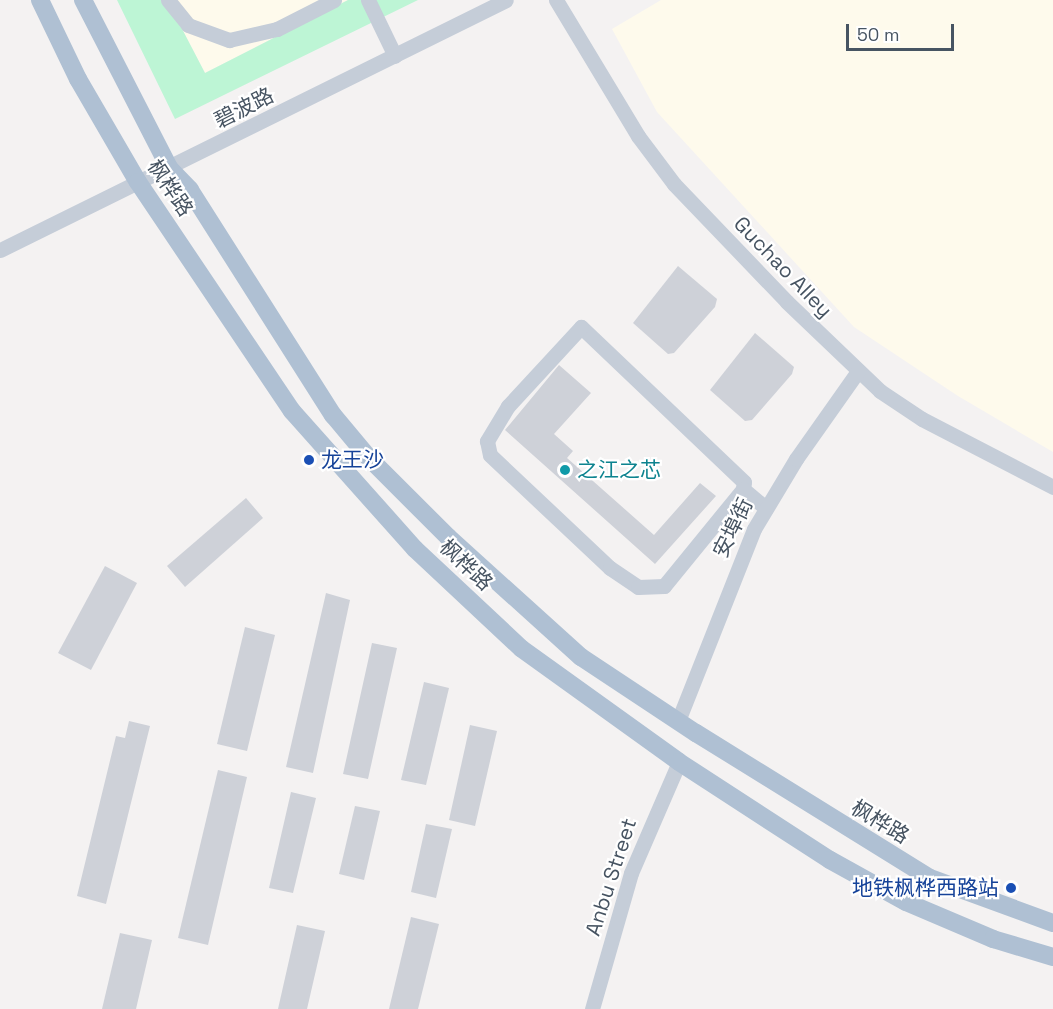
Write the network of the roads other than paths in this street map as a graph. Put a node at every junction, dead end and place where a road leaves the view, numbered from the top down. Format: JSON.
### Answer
{"nodes":[{"id":1,"x":40,"y":0,"type":"edge"},
{"id":2,"x":83,"y":0,"type":"edge"},
{"id":3,"x":168,"y":0,"type":"edge"},
{"id":4,"x":333,"y":0,"type":"edge"},
{"id":5,"x":368,"y":0,"type":"edge"},
{"id":6,"x":506,"y":0,"type":"edge"},
{"id":7,"x":556,"y":0,"type":"edge"},
{"id":8,"x":395,"y":56,"type":"junction"},
{"id":9,"x":170,"y":169,"type":"junction"},
{"id":10,"x":138,"y":182,"type":"junction"},
{"id":11,"x":0,"y":250,"type":"edge"},
{"id":12,"x":858,"y":371,"type":"junction"},
{"id":13,"x":1053,"y":487,"type":"edge"},
{"id":14,"x":743,"y":489,"type":"junction"},
{"id":15,"x":766,"y":508,"type":"junction"},
{"id":16,"x":678,"y":721,"type":"junction"},
{"id":17,"x":679,"y":762,"type":"junction"},
{"id":18,"x":1053,"y":923,"type":"edge"},
{"id":19,"x":1053,"y":957,"type":"edge"},
{"id":20,"x":592,"y":1009,"type":"edge"}],
"edges":[{"from":1,"to":10,"type":"main road","name":"枫桦路"},
{"from":2,"to":9,"type":"main road","name":"枫桦路"},
{"from":3,"to":4,"type":"street"},
{"from":5,"to":8,"type":"street"},
{"from":6,"to":8,"type":"street","name":"碧波路"},
{"from":7,"to":12,"type":"street","name":"Guchao Alley"},
{"from":8,"to":9,"type":"street","name":"碧波路"},
{"from":9,"to":10,"type":"street","name":"碧波路"},
{"from":9,"to":16,"type":"main road","name":"枫桦路"},
{"from":10,"to":11,"type":"street","name":"碧波路"},
{"from":10,"to":17,"type":"main road","name":"枫桦路"},
{"from":12,"to":13,"type":"street","name":"Guchao Alley"},
{"from":12,"to":15,"type":"street","name":"安埠街"},
{"from":14,"to":14,"type":"street"},
{"from":14,"to":15,"type":"street"},
{"from":15,"to":16,"type":"street","name":"安埠街"},
{"from":16,"to":18,"type":"main road","name":"枫桦路"},
{"from":17,"to":19,"type":"main road","name":"枫桦路"},
{"from":17,"to":20,"type":"street","name":"Anbu Street"}]}
